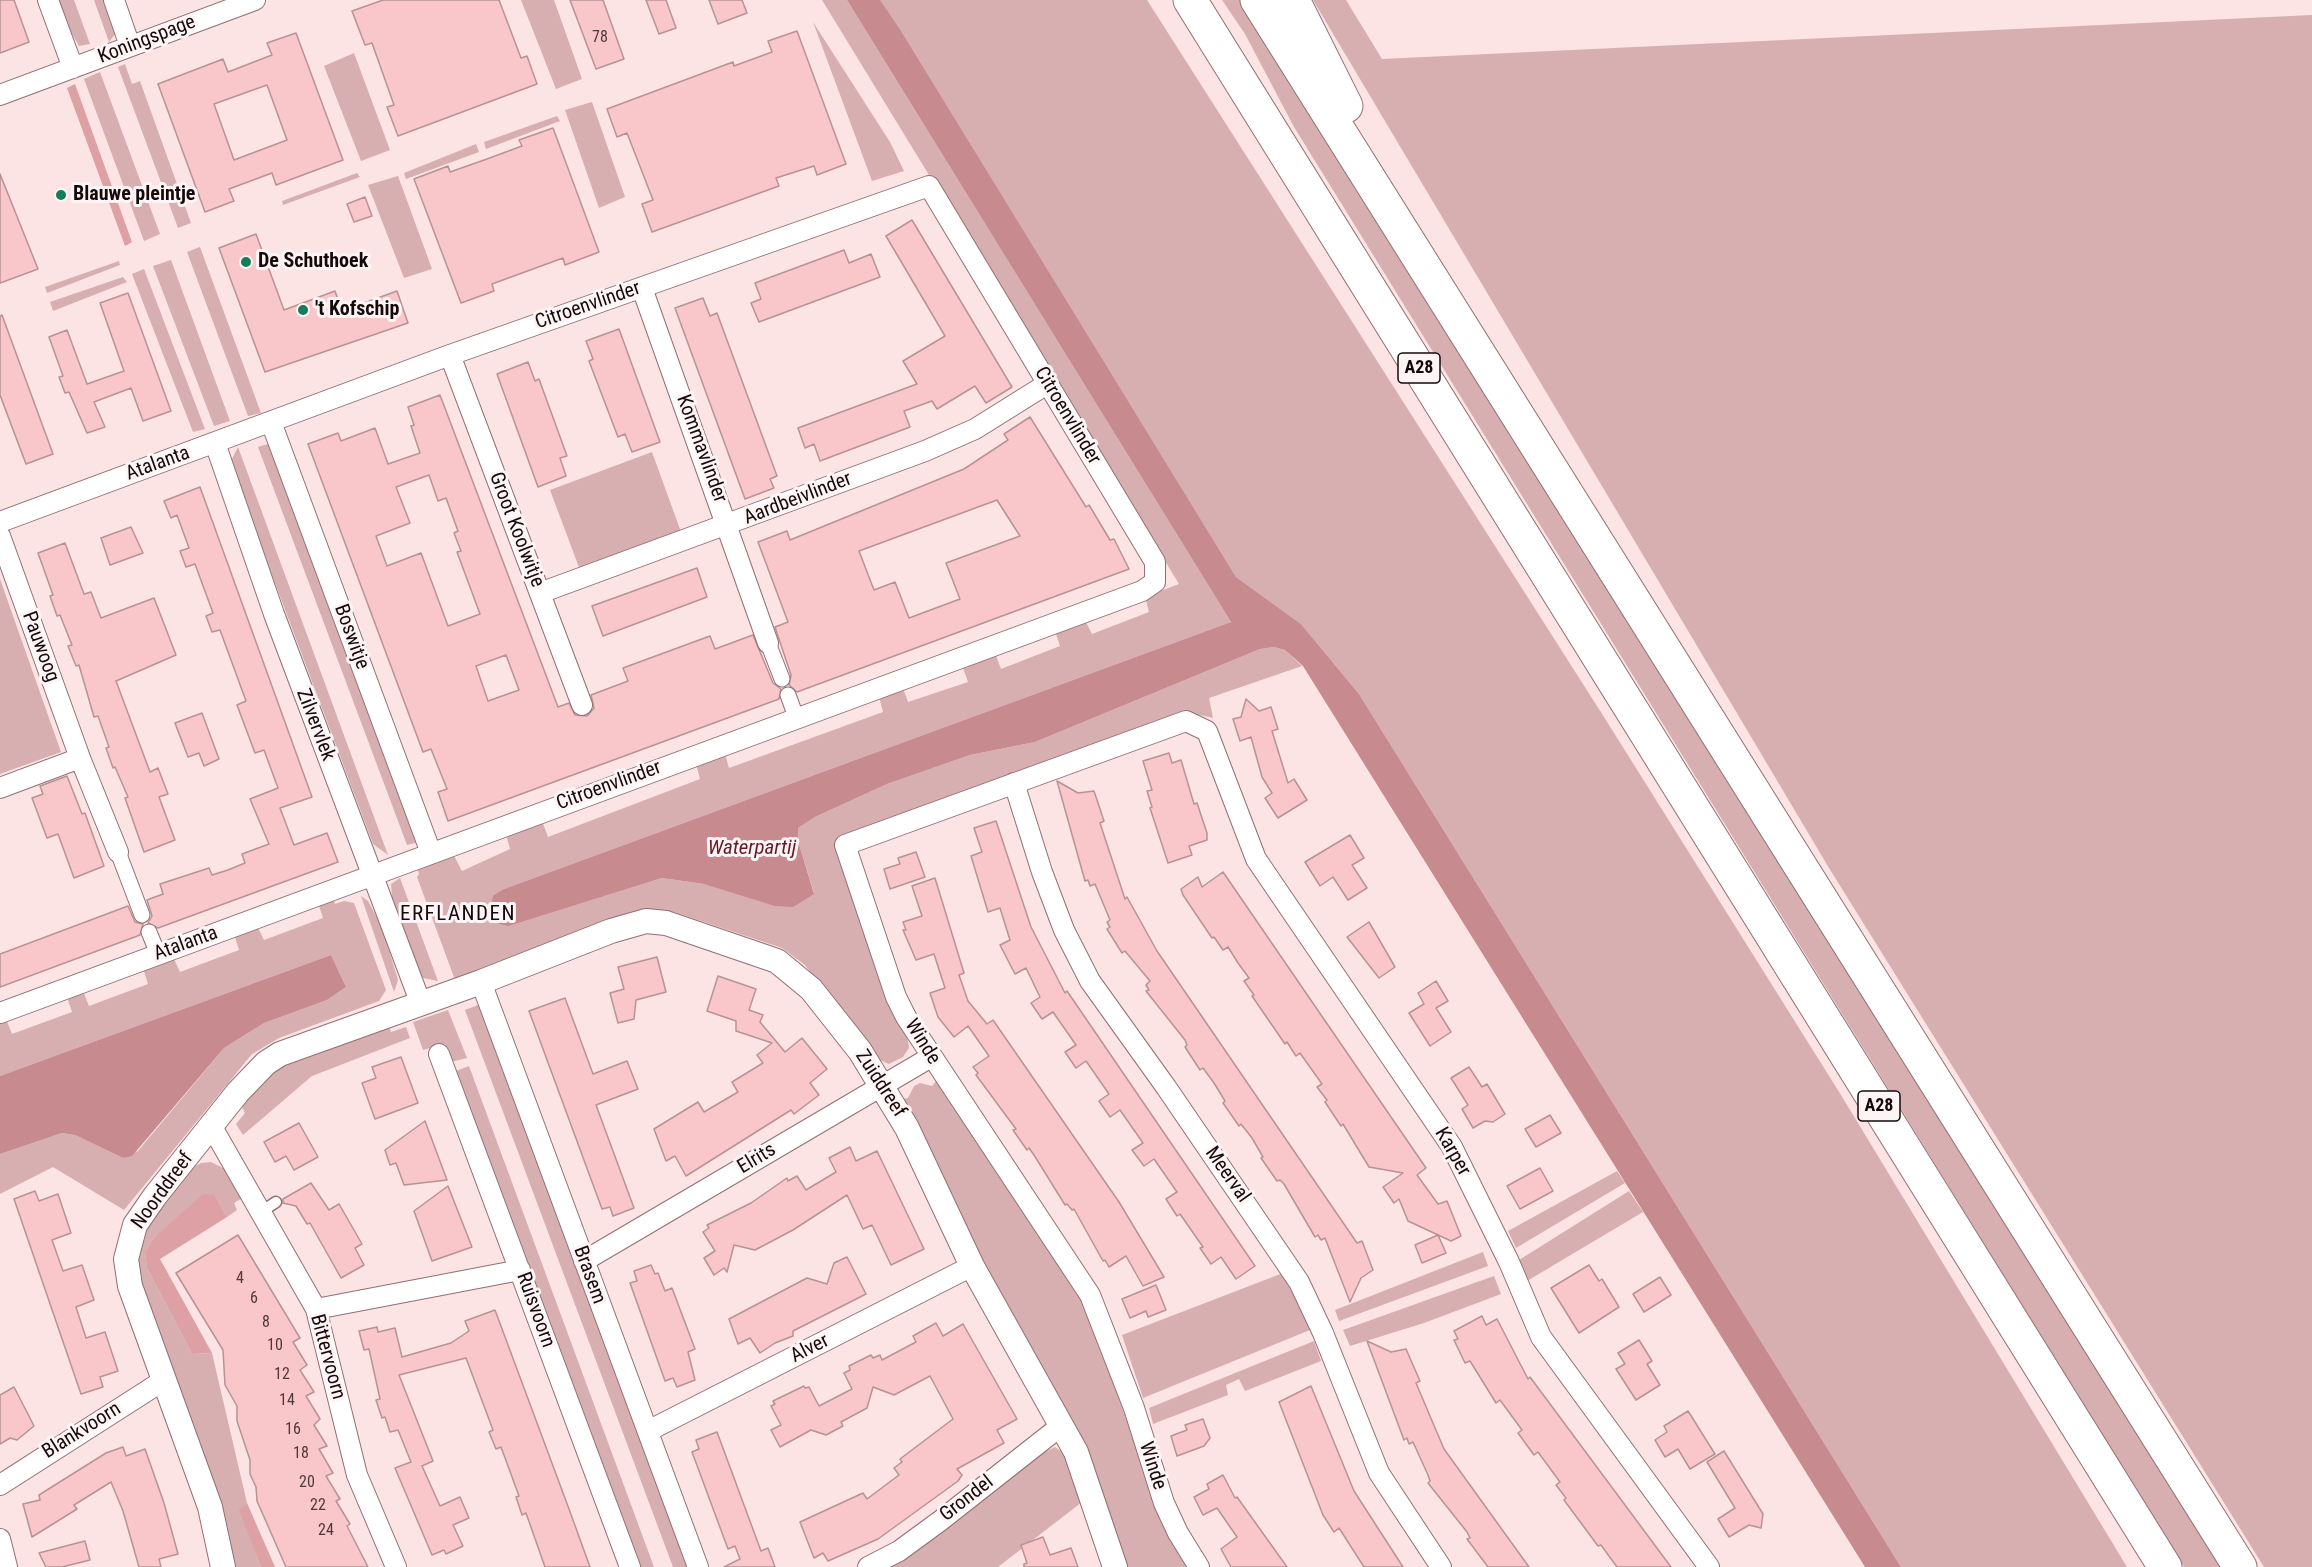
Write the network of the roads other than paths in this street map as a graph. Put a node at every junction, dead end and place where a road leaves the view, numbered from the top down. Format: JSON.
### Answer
{"nodes":[{"id":1,"x":48,"y":0,"type":"edge"},
{"id":2,"x":114,"y":0,"type":"edge"},
{"id":3,"x":255,"y":0,"type":"edge"},
{"id":4,"x":1190,"y":0,"type":"edge"},
{"id":5,"x":1257,"y":0,"type":"edge"},
{"id":6,"x":1293,"y":0,"type":"edge"},
{"id":7,"x":130,"y":46,"type":"junction"},
{"id":8,"x":73,"y":68,"type":"junction"},
{"id":9,"x":0,"y":95,"type":"edge"},
{"id":10,"x":1436,"y":284,"type":"junction"},
{"id":11,"x":642,"y":288,"type":"junction"},
{"id":12,"x":450,"y":355,"type":"junction"},
{"id":13,"x":1047,"y":384,"type":"junction"},
{"id":14,"x":271,"y":422,"type":"junction"},
{"id":15,"x":215,"y":443,"type":"junction"},
{"id":16,"x":0,"y":522,"type":"edge"},
{"id":17,"x":728,"y":525,"type":"junction"},
{"id":18,"x":0,"y":536,"type":"edge"},
{"id":19,"x":540,"y":593,"type":"junction"},
{"id":20,"x":768,"y":643,"type":"joint"},
{"id":21,"x":782,"y":679,"type":"dead end"},
{"id":22,"x":788,"y":695,"type":"dead end"},
{"id":23,"x":582,"y":705,"type":"dead end"},
{"id":24,"x":796,"y":717,"type":"junction"},
{"id":25,"x":1207,"y":731,"type":"joint"},
{"id":26,"x":80,"y":758,"type":"junction"},
{"id":27,"x":1014,"y":783,"type":"junction"},
{"id":28,"x":0,"y":788,"type":"edge"},
{"id":29,"x":118,"y":852,"type":"joint"},
{"id":30,"x":431,"y":853,"type":"junction"},
{"id":31,"x":371,"y":875,"type":"junction"},
{"id":32,"x":142,"y":915,"type":"dead end"},
{"id":33,"x":149,"y":932,"type":"dead end"},
{"id":34,"x":158,"y":954,"type":"junction"},
{"id":35,"x":481,"y":982,"type":"junction"},
{"id":36,"x":421,"y":1004,"type":"junction"},
{"id":37,"x":0,"y":1013,"type":"edge"},
{"id":38,"x":439,"y":1054,"type":"dead end"},
{"id":39,"x":931,"y":1057,"type":"junction"},
{"id":40,"x":883,"y":1085,"type":"junction"},
{"id":41,"x":212,"y":1127,"type":"junction"},
{"id":42,"x":584,"y":1260,"type":"junction"},
{"id":43,"x":972,"y":1266,"type":"junction"},
{"id":44,"x":520,"y":1270,"type":"junction"},
{"id":45,"x":316,"y":1309,"type":"junction"},
{"id":46,"x":164,"y":1380,"type":"junction"},
{"id":47,"x":1062,"y":1425,"type":"junction"},
{"id":48,"x":648,"y":1431,"type":"junction"},
{"id":49,"x":0,"y":1483,"type":"edge"},
{"id":50,"x":0,"y":1539,"type":"edge"},
{"id":51,"x":7,"y":1567,"type":"edge"},
{"id":52,"x":224,"y":1567,"type":"edge"},
{"id":53,"x":396,"y":1567,"type":"edge"},
{"id":54,"x":630,"y":1567,"type":"edge"},
{"id":55,"x":698,"y":1567,"type":"edge"},
{"id":56,"x":868,"y":1567,"type":"edge"},
{"id":57,"x":1115,"y":1567,"type":"edge"},
{"id":58,"x":1199,"y":1567,"type":"edge"},
{"id":59,"x":1441,"y":1567,"type":"edge"},
{"id":60,"x":1709,"y":1567,"type":"edge"},
{"id":61,"x":2165,"y":1567,"type":"edge"},
{"id":62,"x":2240,"y":1567,"type":"edge"}],
"edges":[{"from":1,"to":8,"type":"street"},
{"from":2,"to":7,"type":"street"},
{"from":3,"to":7,"type":"street","name":"Koningspage"},
{"from":4,"to":61,"type":"highway","number":"A28"},
{"from":5,"to":10,"type":"highway"},
{"from":6,"to":10,"type":"highway"},
{"from":7,"to":8,"type":"street","name":"Koningspage"},
{"from":8,"to":9,"type":"street","name":"Koningspage"},
{"from":10,"to":62,"type":"highway"},
{"from":11,"to":12,"type":"street","name":"Citroenvlinder"},
{"from":11,"to":13,"type":"street","name":"Citroenvlinder"},
{"from":11,"to":17,"type":"street","name":"Kommavlinder"},
{"from":12,"to":14,"type":"street","name":"Citroenvlinder"},
{"from":12,"to":19,"type":"street","name":"Groot Koolwitje"},
{"from":13,"to":17,"type":"street","name":"Aardbeivlinder"},
{"from":13,"to":24,"type":"street","name":"Citroenvlinder"},
{"from":14,"to":15,"type":"street","name":"Citroenvlinder"},
{"from":14,"to":30,"type":"street","name":"Boswitje"},
{"from":15,"to":16,"type":"street","name":"Atalanta"},
{"from":15,"to":31,"type":"street","name":"Zilvervlek"},
{"from":17,"to":19,"type":"street","name":"Aardbeivlinder"},
{"from":17,"to":20,"type":"street","name":"Kommavlinder"},
{"from":18,"to":26,"type":"street","name":"Pauwoog"},
{"from":19,"to":23,"type":"street","name":"Groot Koolwitje"},
{"from":20,"to":21,"type":"street","name":"Kommavlinder"},
{"from":22,"to":24,"type":"street"},
{"from":24,"to":30,"type":"street","name":"Citroenvlinder"},
{"from":25,"to":27,"type":"street","name":"Winde"},
{"from":25,"to":60,"type":"street","name":"Karper"},
{"from":26,"to":28,"type":"street"},
{"from":26,"to":29,"type":"street","name":"Pauwoog"},
{"from":27,"to":39,"type":"street","name":"Winde"},
{"from":27,"to":59,"type":"street","name":"Meerval"},
{"from":29,"to":32,"type":"street","name":"Pauwoog"},
{"from":30,"to":31,"type":"street","name":"Citroenvlinder"},
{"from":31,"to":34,"type":"street","name":"Atalanta"},
{"from":31,"to":36,"type":"street","name":"Zilvervlek"},
{"from":33,"to":34,"type":"street"},
{"from":34,"to":37,"type":"street","name":"Atalanta"},
{"from":35,"to":36,"type":"street","name":"Zuiddreef"},
{"from":35,"to":40,"type":"street","name":"Zuiddreef"},
{"from":35,"to":42,"type":"street","name":"Brasem"},
{"from":36,"to":41,"type":"street","name":"Noorddreef"},
{"from":38,"to":44,"type":"street","name":"Ruisvoorn"},
{"from":39,"to":40,"type":"street","name":"Elrits"},
{"from":39,"to":58,"type":"street","name":"Winde"},
{"from":40,"to":42,"type":"street","name":"Elrits"},
{"from":40,"to":43,"type":"street","name":"Zuiddreef"},
{"from":41,"to":45,"type":"street","name":"Bittervoorn"},
{"from":41,"to":46,"type":"street","name":"Noorddreef"},
{"from":42,"to":48,"type":"street","name":"Brasem"},
{"from":43,"to":47,"type":"street","name":"Zuiddreef"},
{"from":43,"to":48,"type":"street","name":"Alver"},
{"from":44,"to":45,"type":"street"},
{"from":44,"to":54,"type":"street","name":"Ruisvoorn"},
{"from":45,"to":53,"type":"street","name":"Bittervoorn"},
{"from":46,"to":49,"type":"street","name":"Blankvoorn"},
{"from":46,"to":52,"type":"street","name":"Noorddreef"},
{"from":47,"to":56,"type":"street","name":"Grondel"},
{"from":47,"to":57,"type":"street","name":"Zuiddreef"},
{"from":48,"to":55,"type":"street","name":"Brasem"},
{"from":50,"to":51,"type":"street"}]}
